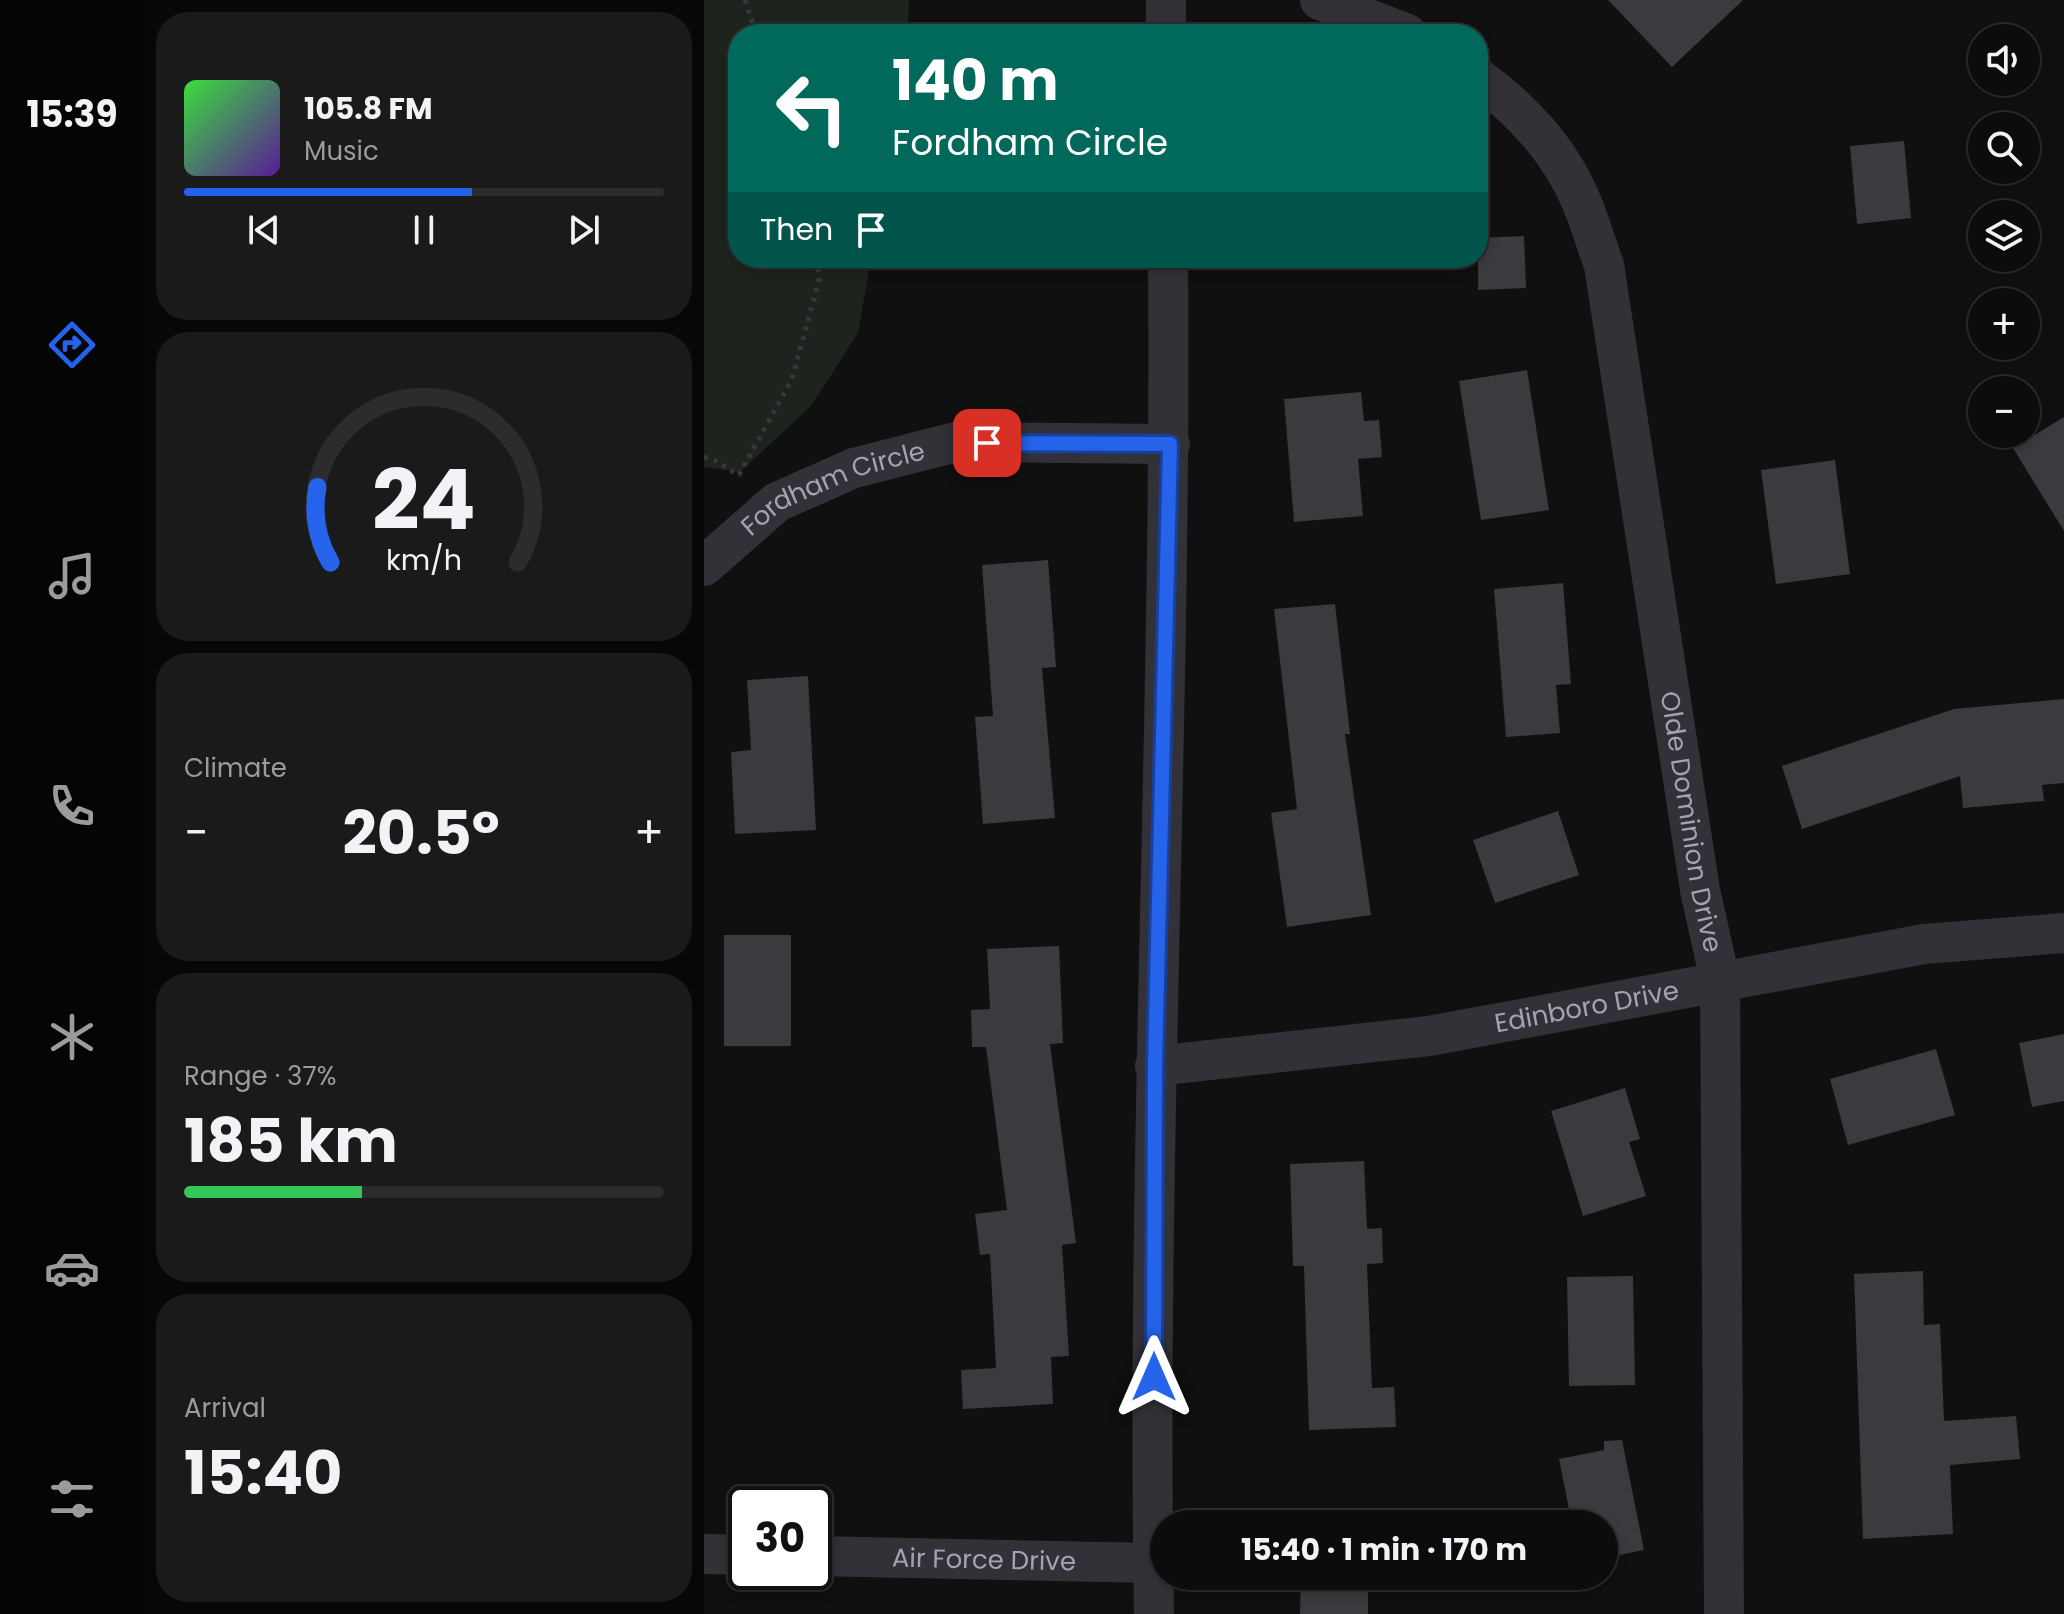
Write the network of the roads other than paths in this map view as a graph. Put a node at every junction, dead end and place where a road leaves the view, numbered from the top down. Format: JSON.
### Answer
{"nodes":[{"id":1,"x":1166,"y":0,"type":"edge"},
{"id":2,"x":1320,"y":0,"type":"edge"},
{"id":3,"x":1166,"y":24,"type":"edge"},
{"id":4,"x":1381,"y":24,"type":"edge"},
{"id":5,"x":1488,"y":85,"type":"edge"},
{"id":6,"x":1168,"y":268,"type":"edge"},
{"id":7,"x":1170,"y":444,"type":"junction"},
{"id":8,"x":704,"y":566,"type":"edge"},
{"id":9,"x":2064,"y":933,"type":"edge"},
{"id":10,"x":1720,"y":980,"type":"junction"},
{"id":11,"x":1155,"y":1066,"type":"junction"},
{"id":12,"x":1153,"y":1510,"type":"edge"},
{"id":13,"x":704,"y":1554,"type":"edge"},
{"id":14,"x":728,"y":1555,"type":"edge"},
{"id":15,"x":832,"y":1556,"type":"edge"},
{"id":16,"x":1150,"y":1563,"type":"edge"},
{"id":17,"x":1154,"y":1590,"type":"edge"},
{"id":18,"x":1154,"y":1614,"type":"edge"},
{"id":19,"x":1724,"y":1614,"type":"edge"}],
"edges":[{"from":1,"to":3,"type":"street"},
{"from":2,"to":4,"type":"street"},
{"from":5,"to":10,"type":"street","name":"Olde Dominion Drive"},
{"from":6,"to":7,"type":"street"},
{"from":7,"to":8,"type":"street","name":"Fordham Circle"},
{"from":7,"to":11,"type":"street"},
{"from":9,"to":10,"type":"street","name":"Edinboro Drive"},
{"from":10,"to":11,"type":"street","name":"Edinboro Drive"},
{"from":10,"to":19,"type":"street","name":"Olde Dominion Drive"},
{"from":11,"to":12,"type":"street"},
{"from":13,"to":14,"type":"street"},
{"from":15,"to":16,"type":"street","name":"Air Force Drive"},
{"from":17,"to":18,"type":"street"}]}
